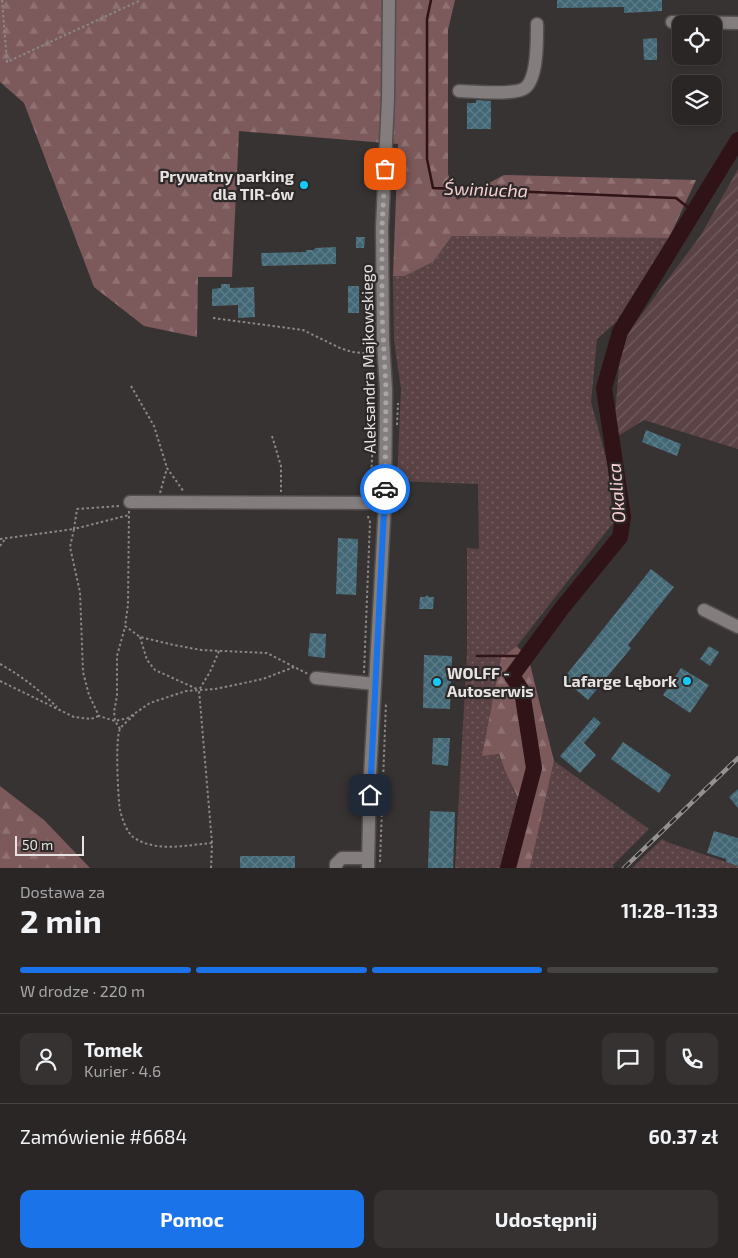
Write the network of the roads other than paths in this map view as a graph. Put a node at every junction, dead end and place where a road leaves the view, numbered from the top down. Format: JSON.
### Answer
{"nodes":[{"id":1,"x":389,"y":0,"type":"edge"},
{"id":2,"x":722,"y":23,"type":"edge"},
{"id":3,"x":738,"y":23,"type":"edge"},
{"id":4,"x":538,"y":24,"type":"dead end"},
{"id":5,"x":459,"y":91,"type":"dead end"},
{"id":6,"x":385,"y":503,"type":"junction"},
{"id":7,"x":129,"y":507,"type":"road end"},
{"id":8,"x":704,"y":610,"type":"dead end"},
{"id":9,"x":738,"y":627,"type":"edge"},
{"id":10,"x":316,"y":678,"type":"road end"},
{"id":11,"x":375,"y":684,"type":"junction"},
{"id":12,"x":368,"y":863,"type":"edge"},
{"id":13,"x":336,"y":868,"type":"edge"}],
"edges":[{"from":1,"to":6,"type":"street","name":"Aleksandra Majkowskiego"},
{"from":2,"to":3,"type":"street"},
{"from":4,"to":5,"type":"street"},
{"from":6,"to":7,"type":"street"},
{"from":6,"to":11,"type":"street","name":"Aleksandra Majkowskiego"},
{"from":8,"to":9,"type":"street"},
{"from":10,"to":11,"type":"street"},
{"from":11,"to":12,"type":"street","name":"Aleksandra Majkowskiego"},
{"from":12,"to":13,"type":"street"}]}
